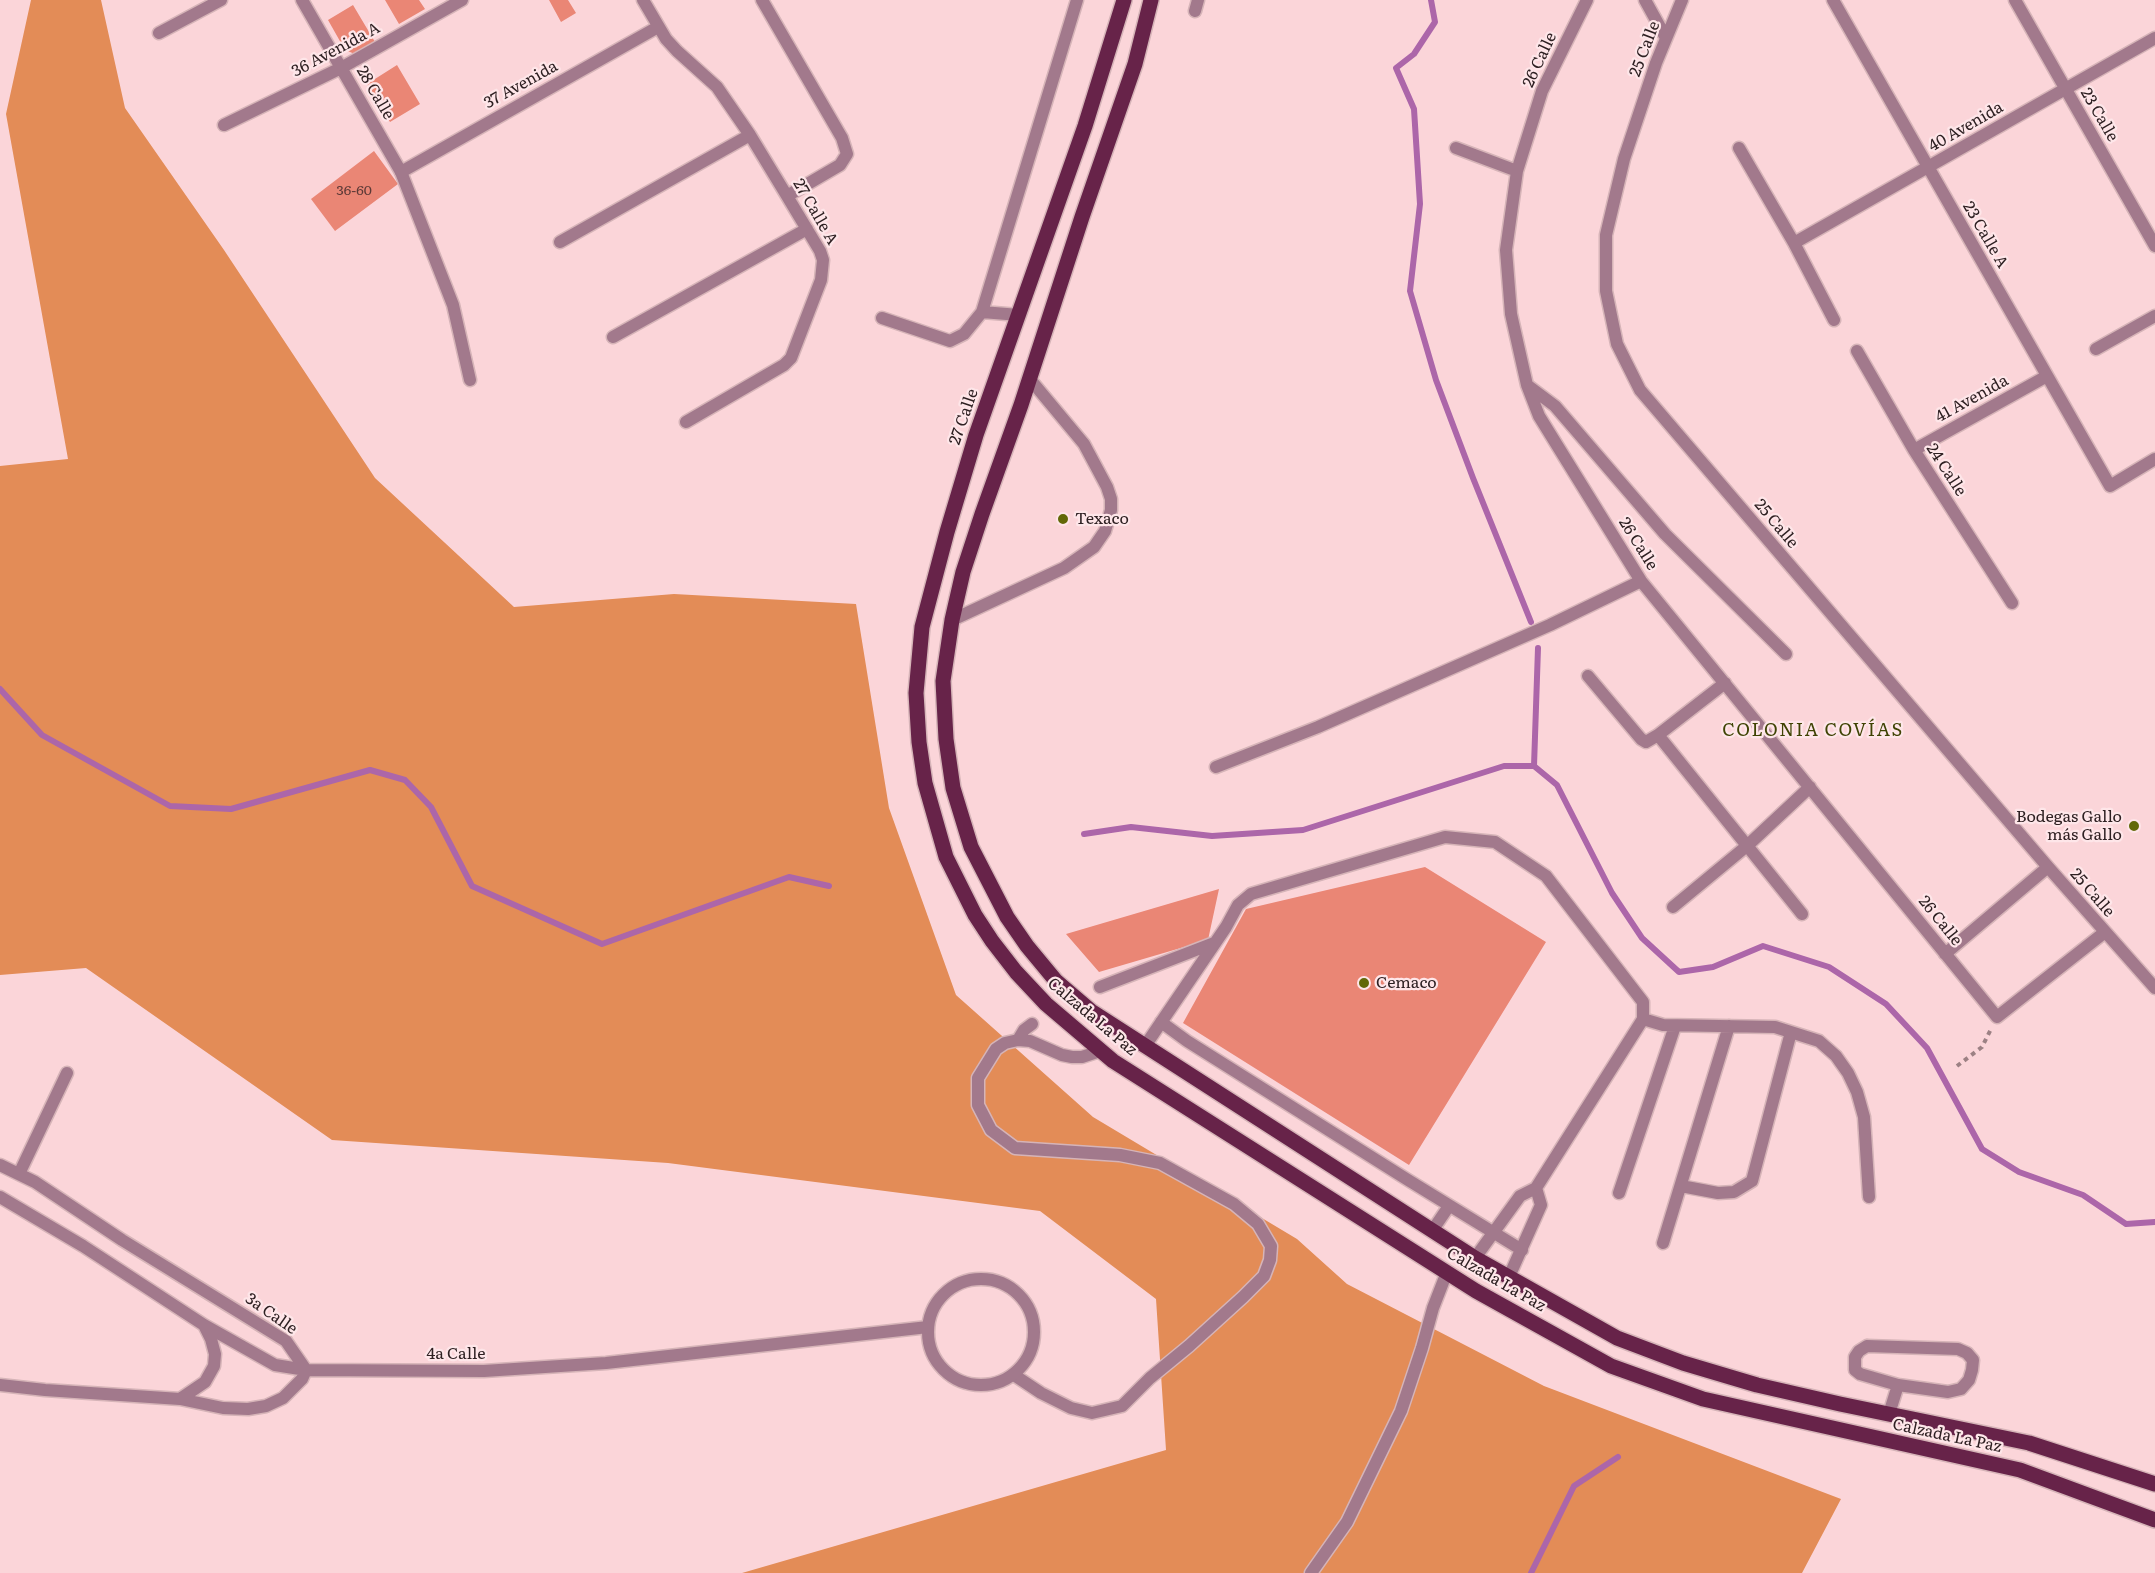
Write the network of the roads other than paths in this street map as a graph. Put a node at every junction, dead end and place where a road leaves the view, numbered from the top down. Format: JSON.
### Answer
{"nodes":[{"id":1,"x":222,"y":0,"type":"edge"},
{"id":2,"x":302,"y":0,"type":"edge"},
{"id":3,"x":462,"y":0,"type":"edge"},
{"id":4,"x":643,"y":0,"type":"edge"},
{"id":5,"x":762,"y":0,"type":"edge"},
{"id":6,"x":1077,"y":0,"type":"edge"},
{"id":7,"x":1124,"y":0,"type":"edge"},
{"id":8,"x":1151,"y":0,"type":"edge"},
{"id":9,"x":1587,"y":0,"type":"edge"},
{"id":10,"x":1645,"y":0,"type":"edge"},
{"id":11,"x":1682,"y":0,"type":"edge"},
{"id":12,"x":1833,"y":0,"type":"edge"},
{"id":13,"x":2015,"y":0,"type":"edge"},
{"id":14,"x":658,"y":27,"type":"junction"},
{"id":15,"x":159,"y":33,"type":"dead end"},
{"id":16,"x":1666,"y":38,"type":"junction"},
{"id":17,"x":2155,"y":38,"type":"edge"},
{"id":18,"x":341,"y":68,"type":"junction"},
{"id":19,"x":2066,"y":89,"type":"junction"},
{"id":20,"x":224,"y":125,"type":"dead end"},
{"id":21,"x":750,"y":135,"type":"junction"},
{"id":22,"x":1456,"y":148,"type":"dead end"},
{"id":23,"x":1740,"y":148,"type":"dead end"},
{"id":24,"x":1928,"y":167,"type":"junction"},
{"id":25,"x":1517,"y":171,"type":"junction"},
{"id":26,"x":401,"y":172,"type":"junction"},
{"id":27,"x":787,"y":196,"type":"junction"},
{"id":28,"x":807,"y":229,"type":"junction"},
{"id":29,"x":560,"y":242,"type":"dead end"},
{"id":30,"x":1794,"y":243,"type":"junction"},
{"id":31,"x":2155,"y":246,"type":"edge"},
{"id":32,"x":982,"y":312,"type":"junction"},
{"id":33,"x":1019,"y":315,"type":"junction"},
{"id":34,"x":2155,"y":316,"type":"edge"},
{"id":35,"x":882,"y":318,"type":"dead end"},
{"id":36,"x":1834,"y":320,"type":"dead end"},
{"id":37,"x":613,"y":337,"type":"dead end"},
{"id":38,"x":2096,"y":349,"type":"dead end"},
{"id":39,"x":1857,"y":351,"type":"dead end"},
{"id":40,"x":2047,"y":376,"type":"junction"},
{"id":41,"x":1029,"y":378,"type":"junction"},
{"id":42,"x":470,"y":380,"type":"dead end"},
{"id":43,"x":1527,"y":385,"type":"junction"},
{"id":44,"x":686,"y":422,"type":"dead end"},
{"id":45,"x":1914,"y":450,"type":"junction"},
{"id":46,"x":2155,"y":459,"type":"edge"},
{"id":47,"x":1641,"y":581,"type":"junction"},
{"id":48,"x":2012,"y":603,"type":"dead end"},
{"id":49,"x":952,"y":621,"type":"junction"},
{"id":50,"x":1786,"y":654,"type":"dead end"},
{"id":51,"x":1588,"y":676,"type":"dead end"},
{"id":52,"x":1725,"y":683,"type":"junction"},
{"id":53,"x":1659,"y":735,"type":"junction"},
{"id":54,"x":1216,"y":767,"type":"dead end"},
{"id":55,"x":1810,"y":787,"type":"junction"},
{"id":56,"x":1748,"y":845,"type":"junction"},
{"id":57,"x":946,"y":857,"type":"joint"},
{"id":58,"x":2048,"y":867,"type":"junction"},
{"id":59,"x":1673,"y":907,"type":"dead end"},
{"id":60,"x":1802,"y":914,"type":"dead end"},
{"id":61,"x":2104,"y":932,"type":"junction"},
{"id":62,"x":1215,"y":943,"type":"junction"},
{"id":63,"x":1945,"y":954,"type":"junction"},
{"id":64,"x":1100,"y":987,"type":"dead end"},
{"id":65,"x":2155,"y":988,"type":"edge"},
{"id":66,"x":1643,"y":1019,"type":"junction"},
{"id":67,"x":1161,"y":1022,"type":"junction"},
{"id":68,"x":1032,"y":1024,"type":"dead end"},
{"id":69,"x":1675,"y":1026,"type":"junction"},
{"id":70,"x":1729,"y":1026,"type":"junction"},
{"id":71,"x":1791,"y":1032,"type":"junction"},
{"id":72,"x":1018,"y":1040,"type":"junction"},
{"id":73,"x":1145,"y":1046,"type":"junction"},
{"id":74,"x":1100,"y":1051,"type":"junction"},
{"id":75,"x":67,"y":1073,"type":"dead end"},
{"id":76,"x":0,"y":1165,"type":"edge"},
{"id":77,"x":19,"y":1174,"type":"junction"},
{"id":78,"x":1681,"y":1186,"type":"junction"},
{"id":79,"x":1536,"y":1188,"type":"junction"},
{"id":80,"x":1619,"y":1193,"type":"dead end"},
{"id":81,"x":0,"y":1197,"type":"edge"},
{"id":82,"x":1869,"y":1197,"type":"dead end"},
{"id":83,"x":1449,"y":1206,"type":"junction"},
{"id":84,"x":1432,"y":1231,"type":"junction"},
{"id":85,"x":1493,"y":1233,"type":"junction"},
{"id":86,"x":1663,"y":1243,"type":"dead end"},
{"id":87,"x":1522,"y":1250,"type":"junction"},
{"id":88,"x":1475,"y":1258,"type":"junction"},
{"id":89,"x":1447,"y":1272,"type":"junction"},
{"id":90,"x":1508,"y":1279,"type":"junction"},
{"id":91,"x":204,"y":1325,"type":"junction"},
{"id":92,"x":928,"y":1328,"type":"junction"},
{"id":93,"x":306,"y":1370,"type":"junction"},
{"id":94,"x":1014,"y":1375,"type":"junction"},
{"id":95,"x":0,"y":1385,"type":"edge"},
{"id":96,"x":1898,"y":1385,"type":"junction"},
{"id":97,"x":180,"y":1399,"type":"junction"},
{"id":98,"x":1889,"y":1414,"type":"junction"},
{"id":99,"x":2155,"y":1484,"type":"edge"},
{"id":100,"x":2155,"y":1520,"type":"edge"},
{"id":101,"x":1311,"y":1573,"type":"edge"}],
"edges":[{"from":1,"to":15,"type":"street"},
{"from":2,"to":18,"type":"street","name":"28 Calle"},
{"from":3,"to":18,"type":"street","name":"36 Avenida A"},
{"from":4,"to":14,"type":"street","name":"27 Calle A"},
{"from":5,"to":27,"type":"street"},
{"from":6,"to":32,"type":"street"},
{"from":7,"to":33,"type":"main road","name":"27 Calle"},
{"from":8,"to":41,"type":"main road"},
{"from":9,"to":25,"type":"street","name":"26 Calle"},
{"from":10,"to":16,"type":"street"},
{"from":11,"to":16,"type":"street","name":"25 Calle"},
{"from":12,"to":24,"type":"street","name":"23 Calle A"},
{"from":13,"to":19,"type":"street","name":"23 Calle"},
{"from":14,"to":21,"type":"street","name":"27 Calle A"},
{"from":14,"to":26,"type":"street","name":"37 Avenida"},
{"from":16,"to":58,"type":"street","name":"25 Calle"},
{"from":17,"to":19,"type":"street","name":"40 Avenida"},
{"from":18,"to":20,"type":"street","name":"36 Avenida A"},
{"from":18,"to":26,"type":"street","name":"28 Calle"},
{"from":19,"to":24,"type":"street","name":"40 Avenida"},
{"from":19,"to":31,"type":"street","name":"23 Calle"},
{"from":21,"to":27,"type":"street","name":"27 Calle A"},
{"from":21,"to":29,"type":"street"},
{"from":22,"to":25,"type":"street"},
{"from":23,"to":30,"type":"street"},
{"from":24,"to":30,"type":"street","name":"40 Avenida"},
{"from":24,"to":40,"type":"street","name":"23 Calle A"},
{"from":25,"to":43,"type":"street","name":"26 Calle"},
{"from":26,"to":42,"type":"street","name":"28 Calle"},
{"from":27,"to":28,"type":"street","name":"27 Calle A"},
{"from":28,"to":37,"type":"street"},
{"from":28,"to":44,"type":"street","name":"27 Calle A"},
{"from":30,"to":36,"type":"street"},
{"from":32,"to":33,"type":"street"},
{"from":32,"to":35,"type":"street"},
{"from":33,"to":57,"type":"main road","name":"27 Calle"},
{"from":34,"to":38,"type":"street"},
{"from":39,"to":45,"type":"street","name":"24 Calle"},
{"from":40,"to":45,"type":"street","name":"41 Avenida"},
{"from":40,"to":46,"type":"street","name":"23 Calle A"},
{"from":41,"to":49,"type":"main road"},
{"from":41,"to":49,"type":"street"},
{"from":43,"to":47,"type":"street","name":"26 Calle"},
{"from":43,"to":50,"type":"street"},
{"from":45,"to":48,"type":"street","name":"24 Calle"},
{"from":47,"to":52,"type":"street","name":"26 Calle"},
{"from":47,"to":54,"type":"street"},
{"from":49,"to":73,"type":"main road","name":"Calzada La Paz"},
{"from":51,"to":53,"type":"street"},
{"from":52,"to":53,"type":"street"},
{"from":52,"to":55,"type":"street","name":"26 Calle"},
{"from":53,"to":56,"type":"street"},
{"from":55,"to":56,"type":"street"},
{"from":55,"to":63,"type":"street","name":"26 Calle"},
{"from":56,"to":59,"type":"street"},
{"from":56,"to":60,"type":"street"},
{"from":57,"to":74,"type":"main road","name":"Calzada La Paz"},
{"from":58,"to":61,"type":"street","name":"25 Calle"},
{"from":58,"to":63,"type":"street"},
{"from":61,"to":63,"type":"street","name":"26 Calle"},
{"from":61,"to":65,"type":"street","name":"25 Calle"},
{"from":62,"to":64,"type":"street"},
{"from":62,"to":66,"type":"street"},
{"from":62,"to":67,"type":"street"},
{"from":66,"to":69,"type":"street"},
{"from":66,"to":79,"type":"street"},
{"from":67,"to":73,"type":"street"},
{"from":67,"to":83,"type":"street"},
{"from":68,"to":72,"type":"street"},
{"from":69,"to":70,"type":"street"},
{"from":69,"to":80,"type":"street"},
{"from":70,"to":71,"type":"street"},
{"from":70,"to":78,"type":"street"},
{"from":71,"to":78,"type":"street"},
{"from":71,"to":82,"type":"street"},
{"from":72,"to":74,"type":"street"},
{"from":72,"to":94,"type":"street"},
{"from":73,"to":84,"type":"main road","name":"Calzada La Paz"},
{"from":74,"to":89,"type":"main road","name":"Calzada La Paz"},
{"from":75,"to":77,"type":"street"},
{"from":76,"to":77,"type":"street","name":"3a Calle"},
{"from":77,"to":93,"type":"street","name":"3a Calle"},
{"from":78,"to":86,"type":"street"},
{"from":79,"to":85,"type":"street"},
{"from":79,"to":87,"type":"street"},
{"from":81,"to":91,"type":"street"},
{"from":83,"to":84,"type":"street"},
{"from":83,"to":85,"type":"street"},
{"from":84,"to":88,"type":"main road","name":"Calzada La Paz"},
{"from":85,"to":87,"type":"street"},
{"from":85,"to":88,"type":"street"},
{"from":87,"to":90,"type":"street"},
{"from":88,"to":90,"type":"main road","name":"Calzada La Paz"},
{"from":89,"to":100,"type":"main road","name":"Calzada La Paz"},
{"from":89,"to":101,"type":"street"},
{"from":90,"to":98,"type":"main road","name":"Calzada La Paz"},
{"from":91,"to":93,"type":"street"},
{"from":91,"to":97,"type":"street"},
{"from":92,"to":93,"type":"street","name":"4a Calle"},
{"from":92,"to":94,"type":"street"},
{"from":92,"to":94,"type":"street"},
{"from":93,"to":97,"type":"street"},
{"from":95,"to":97,"type":"street"},
{"from":96,"to":96,"type":"street"},
{"from":96,"to":98,"type":"street"},
{"from":98,"to":99,"type":"main road","name":"Calzada La Paz"}]}
